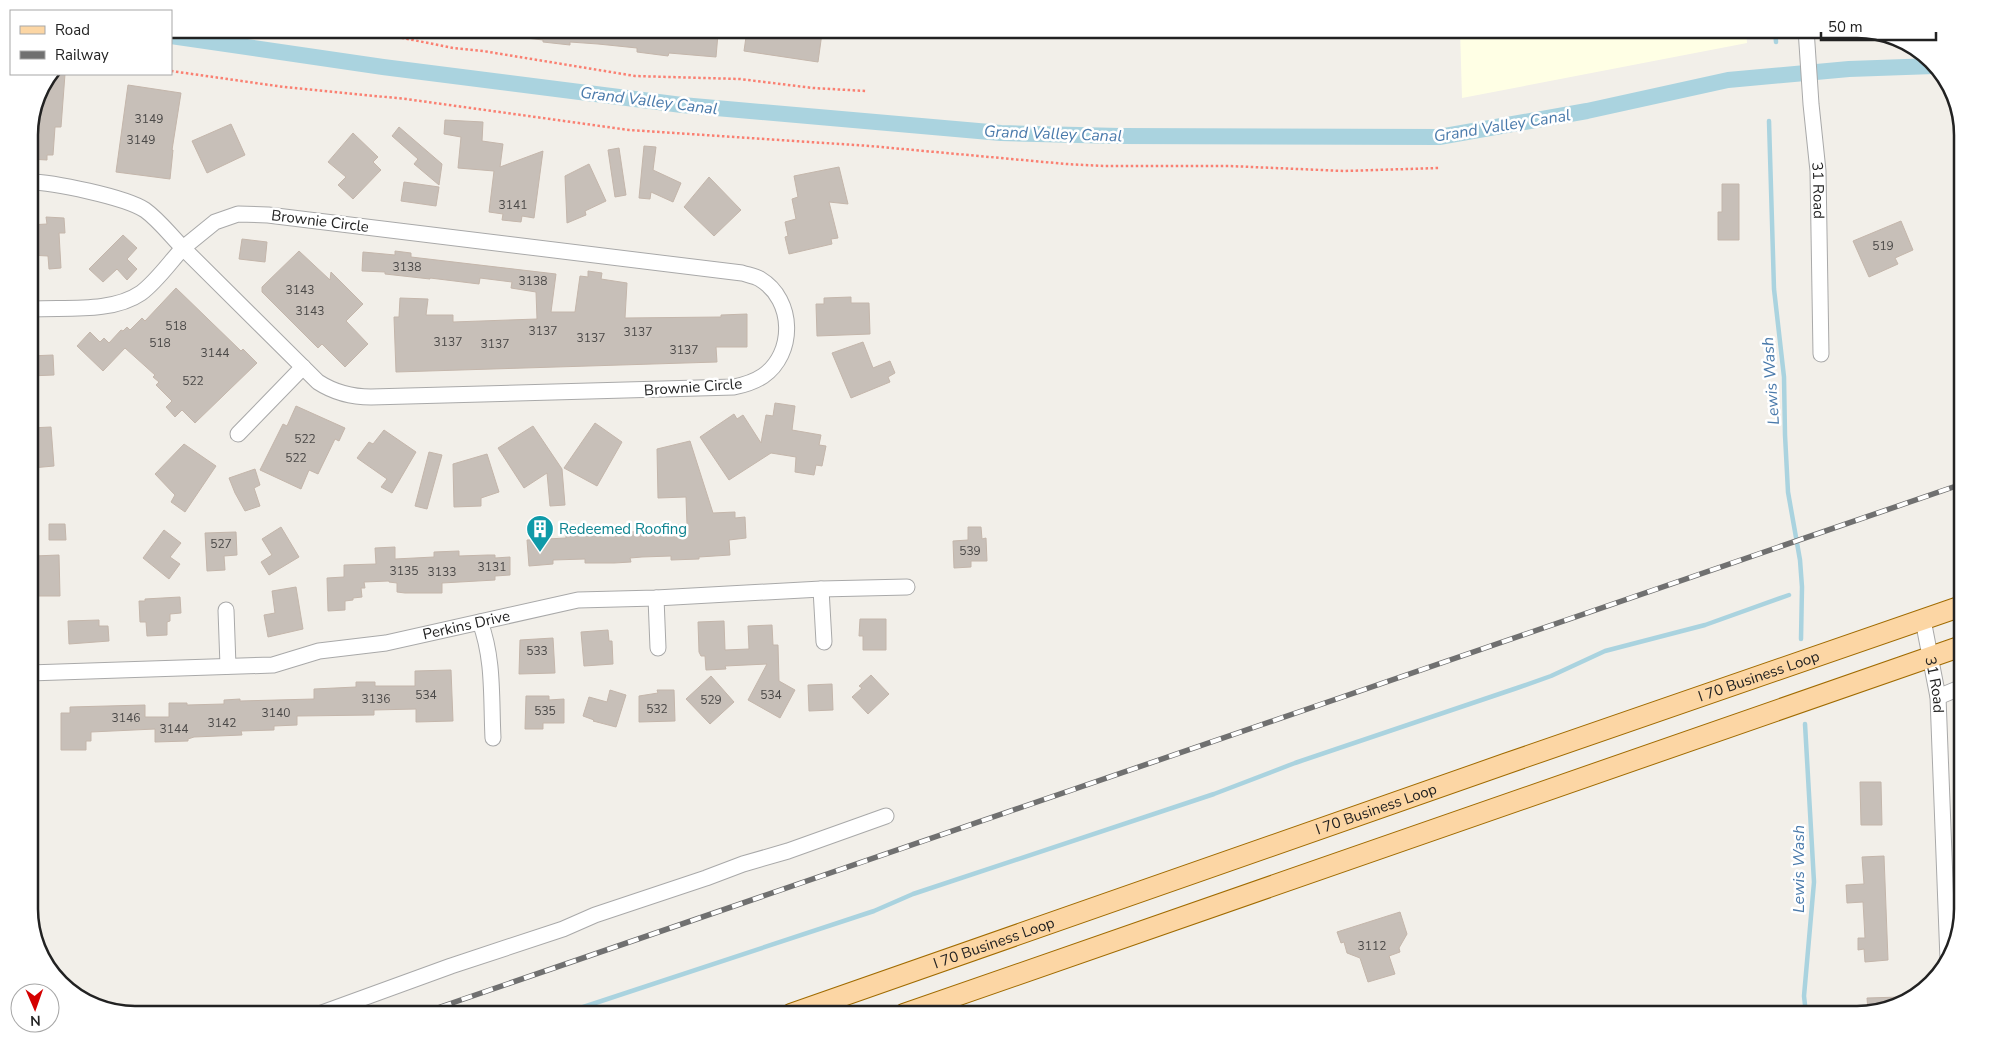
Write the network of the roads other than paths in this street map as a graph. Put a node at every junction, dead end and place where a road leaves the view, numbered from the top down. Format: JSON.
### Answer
{"nodes":[{"id":1,"x":1807,"y":38,"type":"edge"},
{"id":2,"x":38,"y":183,"type":"edge"},
{"id":3,"x":183,"y":248,"type":"junction"},
{"id":4,"x":38,"y":309,"type":"edge"},
{"id":5,"x":1821,"y":354,"type":"dead end"},
{"id":6,"x":303,"y":367,"type":"junction"},
{"id":7,"x":238,"y":434,"type":"dead end"},
{"id":8,"x":907,"y":587,"type":"dead end"},
{"id":9,"x":822,"y":588,"type":"junction"},
{"id":10,"x":656,"y":598,"type":"junction"},
{"id":11,"x":1954,"y":609,"type":"edge"},
{"id":12,"x":226,"y":610,"type":"dead end"},
{"id":13,"x":1924,"y":620,"type":"junction"},
{"id":14,"x":480,"y":622,"type":"junction"},
{"id":15,"x":824,"y":642,"type":"dead end"},
{"id":16,"x":658,"y":648,"type":"dead end"},
{"id":17,"x":1954,"y":649,"type":"edge"},
{"id":18,"x":1931,"y":657,"type":"junction"},
{"id":19,"x":228,"y":666,"type":"junction"},
{"id":20,"x":38,"y":673,"type":"edge"},
{"id":21,"x":1954,"y":690,"type":"edge"},
{"id":22,"x":1938,"y":697,"type":"junction"},
{"id":23,"x":492,"y":738,"type":"dead end"},
{"id":24,"x":886,"y":816,"type":"dead end"},
{"id":25,"x":1947,"y":942,"type":"edge"},
{"id":26,"x":1004,"y":980,"type":"junction"},
{"id":27,"x":341,"y":1006,"type":"edge"},
{"id":28,"x":841,"y":1006,"type":"edge"},
{"id":29,"x":928,"y":1006,"type":"edge"},
{"id":30,"x":944,"y":1006,"type":"edge"}],
"edges":[{"from":1,"to":5,"type":"street","name":"31 Road"},
{"from":2,"to":3,"type":"street","name":"Brownie Circle"},
{"from":3,"to":4,"type":"street"},
{"from":3,"to":6,"type":"street","name":"Brownie Circle"},
{"from":3,"to":6,"type":"street","name":"Brownie Circle"},
{"from":6,"to":7,"type":"street"},
{"from":8,"to":9,"type":"street","name":"Perkins Drive"},
{"from":9,"to":10,"type":"street","name":"Perkins Drive"},
{"from":9,"to":15,"type":"street"},
{"from":10,"to":14,"type":"street","name":"Perkins Drive"},
{"from":10,"to":16,"type":"street"},
{"from":11,"to":13,"type":"main road","name":"I 70 Business Loop"},
{"from":12,"to":19,"type":"street"},
{"from":13,"to":18,"type":"street","name":"31 Road"},
{"from":13,"to":28,"type":"main road","name":"I 70 Business Loop"},
{"from":14,"to":19,"type":"street","name":"Perkins Drive"},
{"from":14,"to":23,"type":"street"},
{"from":17,"to":18,"type":"main road"},
{"from":18,"to":22,"type":"street","name":"31 Road"},
{"from":18,"to":26,"type":"main road"},
{"from":19,"to":20,"type":"street","name":"Perkins Drive"},
{"from":21,"to":22,"type":"street"},
{"from":22,"to":25,"type":"street","name":"31 Road"},
{"from":24,"to":27,"type":"street"},
{"from":26,"to":29,"type":"main road"},
{"from":26,"to":30,"type":"main road"}]}
